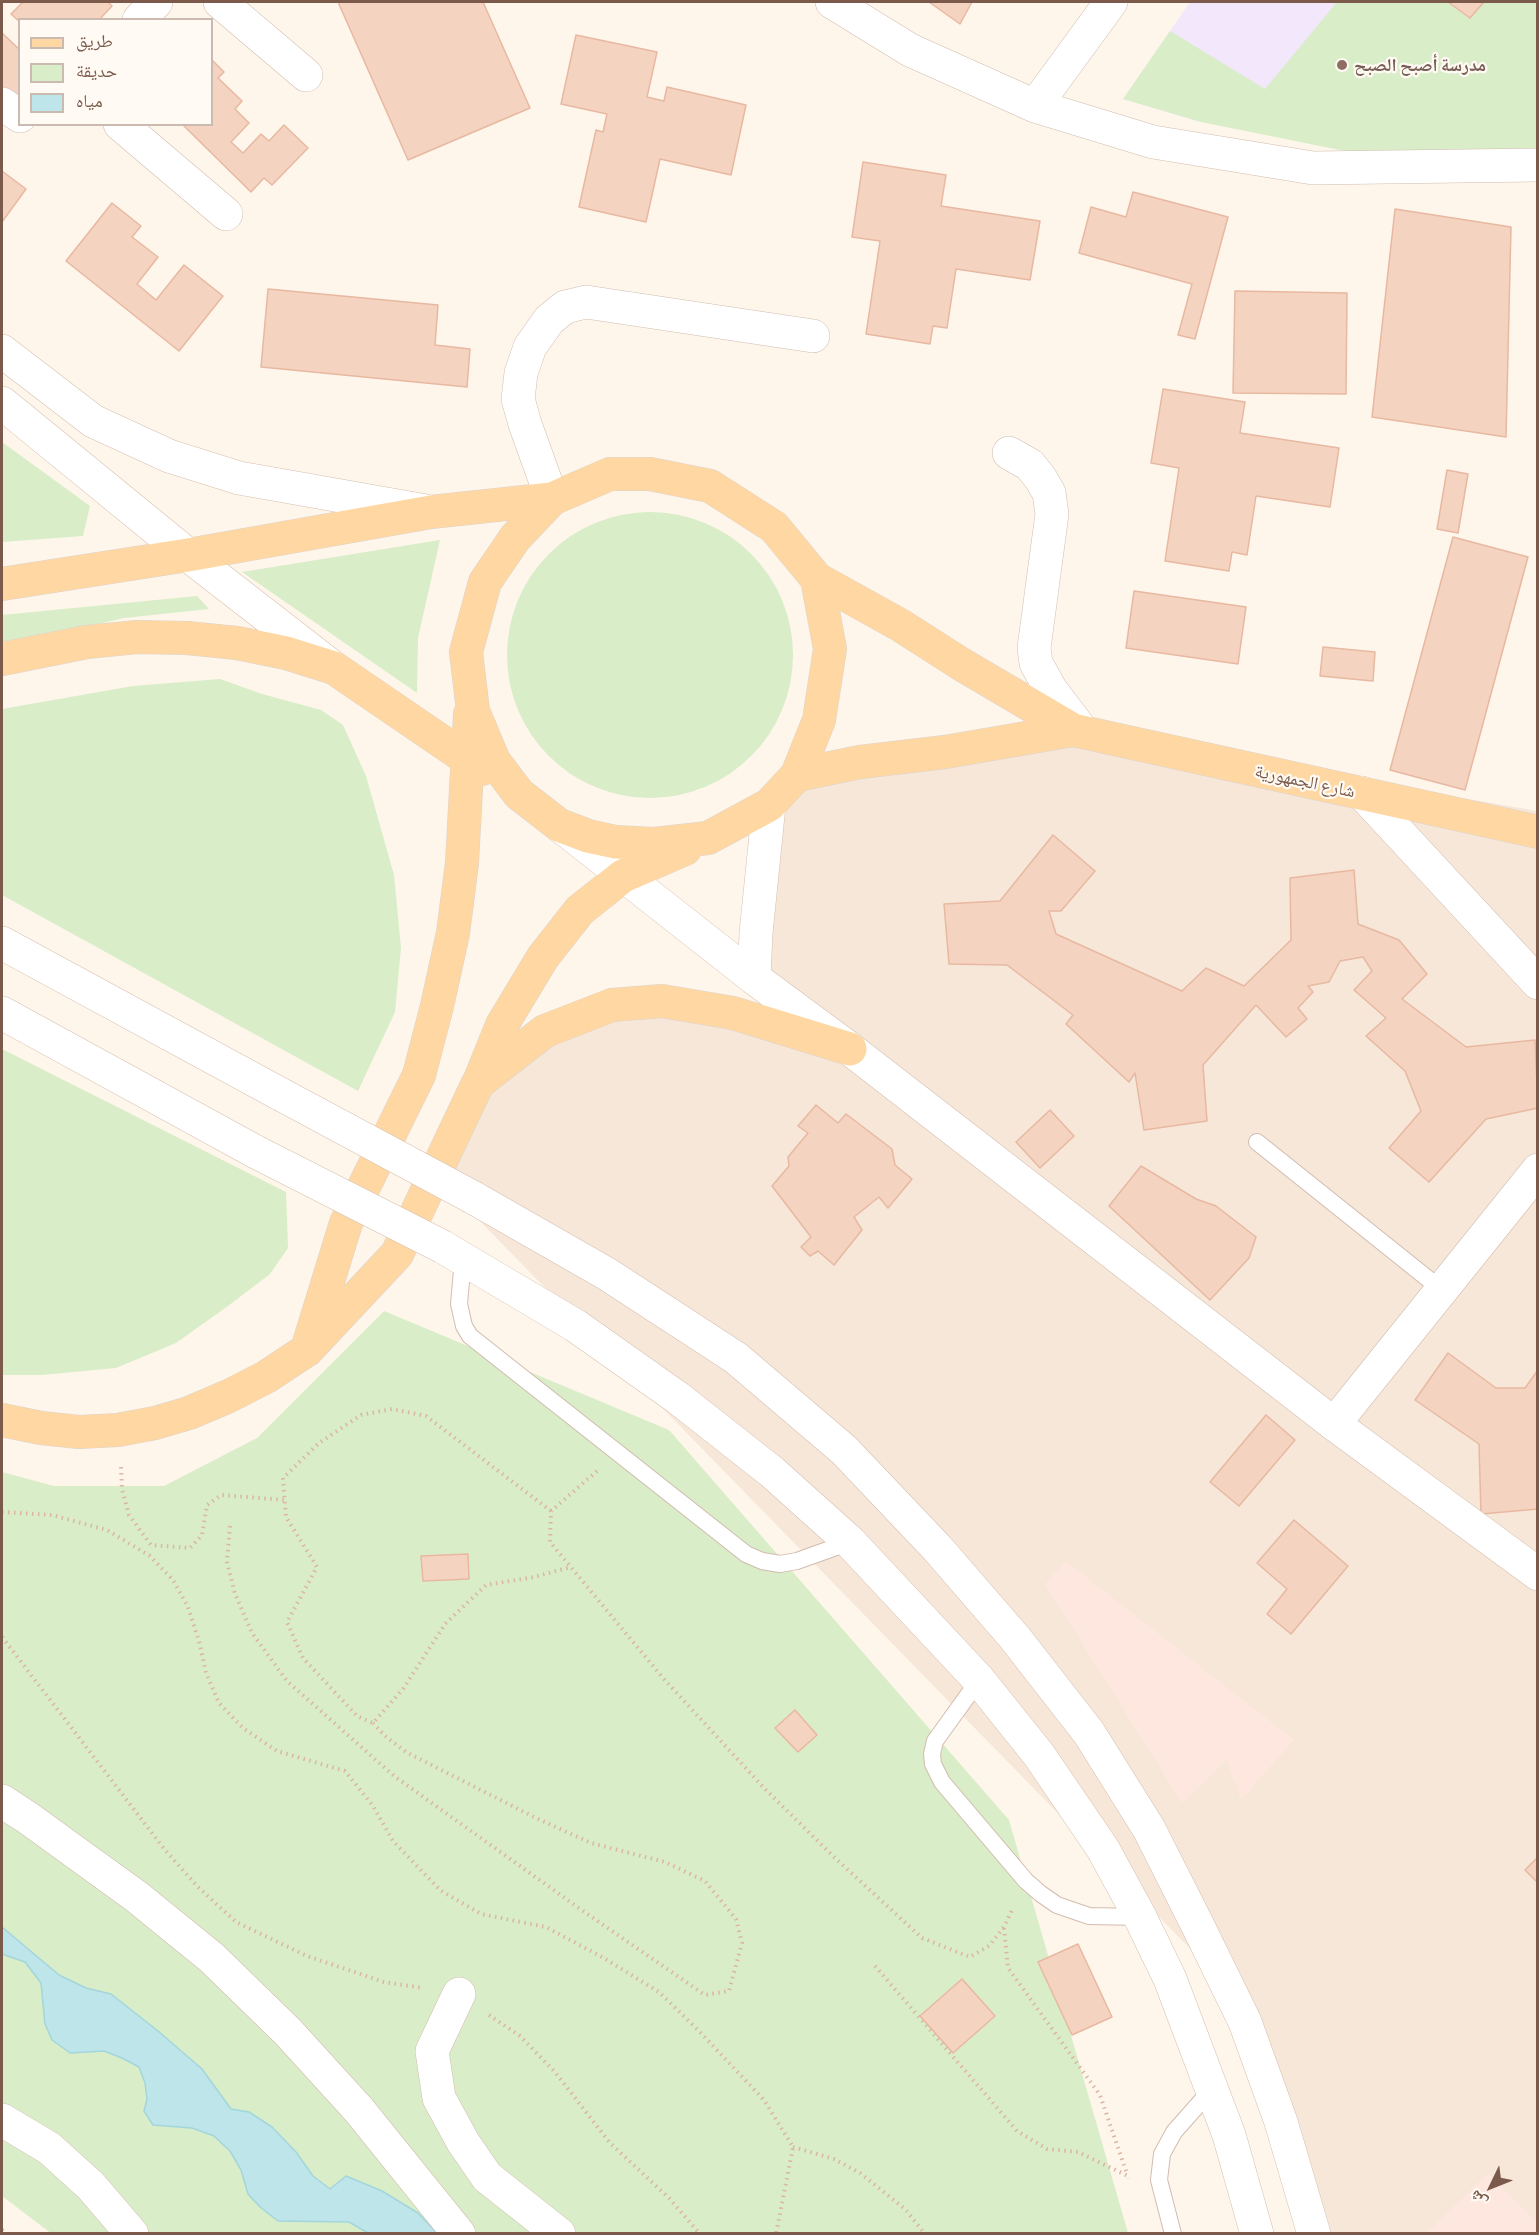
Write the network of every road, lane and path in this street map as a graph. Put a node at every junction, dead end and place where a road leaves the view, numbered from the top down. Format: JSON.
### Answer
{"nodes":[{"id":1,"x":156,"y":2,"type":"edge"},
{"id":2,"x":220,"y":2,"type":"edge"},
{"id":3,"x":832,"y":2,"type":"edge"},
{"id":4,"x":1111,"y":2,"type":"edge"},
{"id":5,"x":141,"y":18,"type":"edge"},
{"id":6,"x":306,"y":75,"type":"dead end"},
{"id":7,"x":2,"y":104,"type":"edge"},
{"id":8,"x":1035,"y":106,"type":"junction"},
{"id":9,"x":18,"y":115,"type":"edge"},
{"id":10,"x":122,"y":126,"type":"edge"},
{"id":11,"x":1538,"y":165,"type":"edge"},
{"id":12,"x":226,"y":214,"type":"dead end"},
{"id":13,"x":813,"y":336,"type":"dead end"},
{"id":14,"x":2,"y":351,"type":"edge"},
{"id":15,"x":2,"y":403,"type":"edge"},
{"id":16,"x":1009,"y":453,"type":"dead end"},
{"id":17,"x":552,"y":499,"type":"junction"},
{"id":18,"x":431,"y":512,"type":"junction"},
{"id":19,"x":188,"y":555,"type":"junction"},
{"id":20,"x":817,"y":579,"type":"junction"},
{"id":21,"x":2,"y":584,"type":"edge"},
{"id":22,"x":2,"y":659,"type":"edge"},
{"id":23,"x":334,"y":668,"type":"junction"},
{"id":24,"x":471,"y":699,"type":"junction"},
{"id":25,"x":1078,"y":730,"type":"junction"},
{"id":26,"x":468,"y":760,"type":"junction"},
{"id":27,"x":797,"y":775,"type":"junction"},
{"id":28,"x":1362,"y":793,"type":"junction"},
{"id":29,"x":519,"y":794,"type":"junction"},
{"id":30,"x":769,"y":805,"type":"junction"},
{"id":31,"x":559,"y":825,"type":"junction"},
{"id":32,"x":1538,"y":832,"type":"edge"},
{"id":33,"x":708,"y":838,"type":"junction"},
{"id":34,"x":623,"y":876,"type":"junction"},
{"id":35,"x":2,"y":943,"type":"edge"},
{"id":36,"x":754,"y":978,"type":"junction"},
{"id":37,"x":1538,"y":983,"type":"edge"},
{"id":38,"x":2,"y":1014,"type":"edge"},
{"id":39,"x":850,"y":1049,"type":"junction"},
{"id":40,"x":478,"y":1083,"type":"junction"},
{"id":41,"x":1257,"y":1142,"type":"dead end"},
{"id":42,"x":1538,"y":1170,"type":"edge"},
{"id":43,"x":453,"y":1253,"type":"junction"},
{"id":44,"x":1442,"y":1290,"type":"junction"},
{"id":45,"x":307,"y":1350,"type":"junction"},
{"id":46,"x":2,"y":1420,"type":"edge"},
{"id":47,"x":1334,"y":1424,"type":"junction"},
{"id":48,"x":118,"y":1430,"type":"junction"},
{"id":49,"x":618,"y":1453,"type":"junction"},
{"id":50,"x":285,"y":1500,"type":"junction"},
{"id":51,"x":551,"y":1511,"type":"junction"},
{"id":52,"x":2,"y":1512,"type":"edge"},
{"id":53,"x":230,"y":1526,"type":"dead end"},
{"id":54,"x":850,"y":1542,"type":"junction"},
{"id":55,"x":571,"y":1567,"type":"junction"},
{"id":56,"x":1538,"y":1574,"type":"edge"},
{"id":57,"x":2,"y":1637,"type":"edge"},
{"id":58,"x":979,"y":1680,"type":"junction"},
{"id":59,"x":373,"y":1723,"type":"junction"},
{"id":60,"x":2,"y":1801,"type":"edge"},
{"id":61,"x":1026,"y":1881,"type":"junction"},
{"id":62,"x":1140,"y":1917,"type":"junction"},
{"id":63,"x":1004,"y":1927,"type":"junction"},
{"id":64,"x":875,"y":1966,"type":"dead end"},
{"id":65,"x":459,"y":1994,"type":"junction"},
{"id":66,"x":1212,"y":2089,"type":"junction"},
{"id":67,"x":2,"y":2120,"type":"edge"},
{"id":68,"x":793,"y":2147,"type":"junction"},
{"id":69,"x":1159,"y":2167,"type":"junction"},
{"id":70,"x":1128,"y":2176,"type":"junction"},
{"id":71,"x":1130,"y":2185,"type":"dead end"},
{"id":72,"x":2,"y":2230,"type":"edge"},
{"id":73,"x":6,"y":2234,"type":"edge"},
{"id":74,"x":132,"y":2234,"type":"edge"},
{"id":75,"x":459,"y":2234,"type":"edge"},
{"id":76,"x":559,"y":2234,"type":"edge"},
{"id":77,"x":700,"y":2234,"type":"edge"},
{"id":78,"x":776,"y":2234,"type":"edge"},
{"id":79,"x":925,"y":2234,"type":"edge"},
{"id":80,"x":1173,"y":2234,"type":"edge"},
{"id":81,"x":1257,"y":2234,"type":"edge"},
{"id":82,"x":1314,"y":2234,"type":"edge"}],
"edges":[{"from":1,"to":5,"type":"street"},
{"from":2,"to":6,"type":"street"},
{"from":3,"to":8,"type":"street"},
{"from":4,"to":8,"type":"street"},
{"from":7,"to":9,"type":"street"},
{"from":8,"to":11,"type":"street"},
{"from":10,"to":12,"type":"street"},
{"from":13,"to":17,"type":"street"},
{"from":14,"to":18,"type":"street"},
{"from":15,"to":19,"type":"street"},
{"from":16,"to":25,"type":"street"},
{"from":17,"to":18,"type":"main road"},
{"from":17,"to":20,"type":"main road"},
{"from":17,"to":24,"type":"main road"},
{"from":18,"to":19,"type":"main road"},
{"from":19,"to":21,"type":"main road"},
{"from":19,"to":23,"type":"street"},
{"from":20,"to":25,"type":"main road","name":"شارع الجمهورية"},
{"from":20,"to":27,"type":"main road"},
{"from":22,"to":23,"type":"main road"},
{"from":23,"to":26,"type":"main road"},
{"from":24,"to":26,"type":"main road"},
{"from":24,"to":29,"type":"main road"},
{"from":25,"to":27,"type":"main road","name":"شارع الجمهورية"},
{"from":25,"to":28,"type":"main road","name":"شارع الجمهورية"},
{"from":26,"to":29,"type":"main road"},
{"from":26,"to":45,"type":"main road"},
{"from":27,"to":30,"type":"main road"},
{"from":28,"to":32,"type":"main road","name":"شارع الجمهورية"},
{"from":28,"to":37,"type":"street"},
{"from":29,"to":31,"type":"main road"},
{"from":30,"to":33,"type":"main road"},
{"from":30,"to":36,"type":"street"},
{"from":31,"to":33,"type":"main road"},
{"from":31,"to":34,"type":"street"},
{"from":33,"to":34,"type":"main road"},
{"from":34,"to":36,"type":"street"},
{"from":34,"to":40,"type":"main road"},
{"from":35,"to":82,"type":"street","bridge":true},
{"from":36,"to":39,"type":"street"},
{"from":38,"to":43,"type":"street","bridge":true},
{"from":39,"to":40,"type":"main road"},
{"from":39,"to":47,"type":"street"},
{"from":40,"to":45,"type":"main road"},
{"from":41,"to":44,"type":"lane"},
{"from":42,"to":44,"type":"street"},
{"from":43,"to":49,"type":"lane"},
{"from":43,"to":54,"type":"street"},
{"from":44,"to":47,"type":"street"},
{"from":45,"to":48,"type":"main road"},
{"from":46,"to":48,"type":"main road"},
{"from":47,"to":56,"type":"street"},
{"from":48,"to":50,"type":"path"},
{"from":49,"to":51,"type":"path"},
{"from":49,"to":54,"type":"lane"},
{"from":50,"to":51,"type":"path"},
{"from":50,"to":59,"type":"path"},
{"from":51,"to":55,"type":"path"},
{"from":52,"to":68,"type":"path"},
{"from":53,"to":59,"type":"path"},
{"from":54,"to":58,"type":"street"},
{"from":55,"to":59,"type":"path"},
{"from":55,"to":63,"type":"path"},
{"from":57,"to":65,"type":"path"},
{"from":58,"to":61,"type":"lane"},
{"from":58,"to":62,"type":"street"},
{"from":60,"to":75,"type":"street"},
{"from":61,"to":62,"type":"lane"},
{"from":61,"to":63,"type":"path"},
{"from":62,"to":66,"type":"street"},
{"from":63,"to":70,"type":"path"},
{"from":64,"to":70,"type":"path"},
{"from":65,"to":76,"type":"street"},
{"from":65,"to":77,"type":"path"},
{"from":66,"to":69,"type":"lane"},
{"from":66,"to":81,"type":"street"},
{"from":67,"to":74,"type":"street"},
{"from":68,"to":78,"type":"path"},
{"from":68,"to":79,"type":"path"},
{"from":69,"to":70,"type":"path"},
{"from":69,"to":80,"type":"lane"},
{"from":70,"to":71,"type":"path"},
{"from":72,"to":73,"type":"path"}]}
